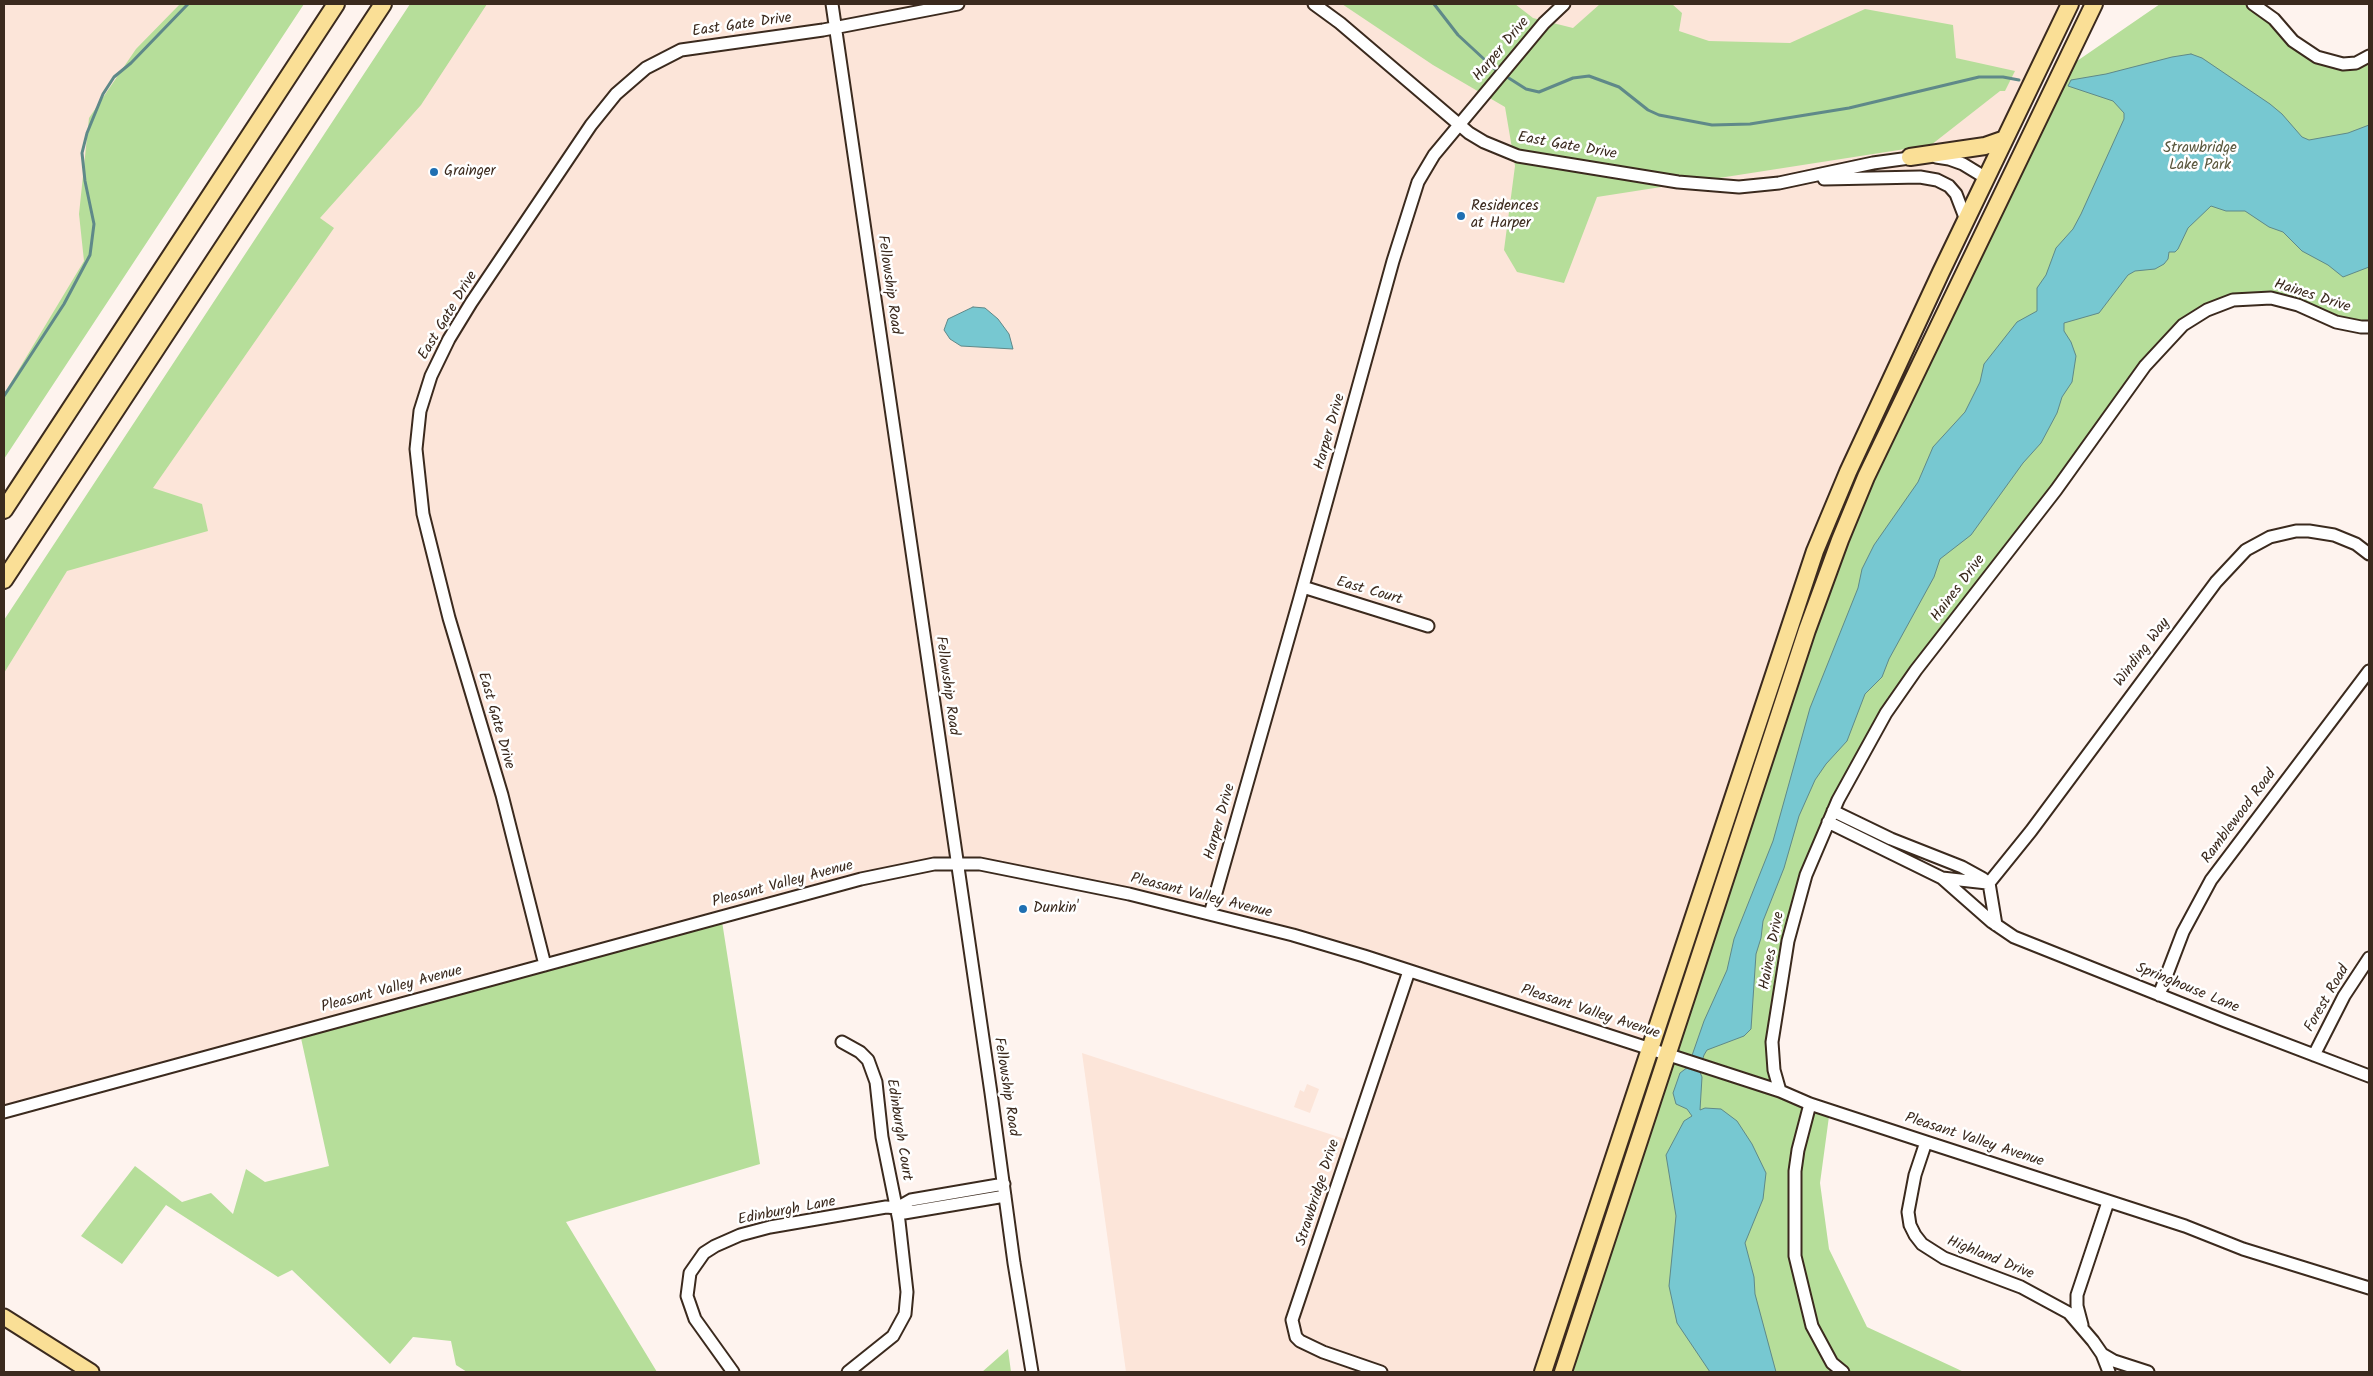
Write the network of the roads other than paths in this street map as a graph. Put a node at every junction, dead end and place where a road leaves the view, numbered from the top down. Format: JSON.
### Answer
{"nodes":[{"id":1,"x":336,"y":4,"type":"edge"},
{"id":2,"x":383,"y":4,"type":"edge"},
{"id":3,"x":832,"y":4,"type":"edge"},
{"id":4,"x":958,"y":4,"type":"edge"},
{"id":5,"x":1314,"y":4,"type":"edge"},
{"id":6,"x":1564,"y":4,"type":"edge"},
{"id":7,"x":2070,"y":4,"type":"edge"},
{"id":8,"x":2094,"y":4,"type":"edge"},
{"id":9,"x":2253,"y":4,"type":"edge"},
{"id":10,"x":835,"y":28,"type":"junction"},
{"id":11,"x":2369,"y":56,"type":"edge"},
{"id":12,"x":1459,"y":124,"type":"junction"},
{"id":13,"x":2005,"y":139,"type":"junction"},
{"id":14,"x":1910,"y":157,"type":"junction"},
{"id":15,"x":1986,"y":178,"type":"junction"},
{"id":16,"x":1804,"y":179,"type":"junction"},
{"id":17,"x":1966,"y":220,"type":"junction"},
{"id":18,"x":1971,"y":260,"type":"junction"},
{"id":19,"x":2369,"y":327,"type":"edge"},
{"id":20,"x":4,"y":510,"type":"edge"},
{"id":21,"x":2369,"y":554,"type":"edge"},
{"id":22,"x":4,"y":580,"type":"edge"},
{"id":23,"x":1303,"y":587,"type":"junction"},
{"id":24,"x":1428,"y":626,"type":"dead end"},
{"id":25,"x":2369,"y":671,"type":"edge"},
{"id":26,"x":1833,"y":811,"type":"junction"},
{"id":27,"x":1828,"y":822,"type":"junction"},
{"id":28,"x":957,"y":863,"type":"junction"},
{"id":29,"x":1942,"y":878,"type":"junction"},
{"id":30,"x":1989,"y":883,"type":"junction"},
{"id":31,"x":1210,"y":914,"type":"junction"},
{"id":32,"x":1996,"y":925,"type":"junction"},
{"id":33,"x":2369,"y":958,"type":"edge"},
{"id":34,"x":545,"y":965,"type":"junction"},
{"id":35,"x":1409,"y":971,"type":"junction"},
{"id":36,"x":2159,"y":995,"type":"junction"},
{"id":37,"x":842,"y":1042,"type":"dead end"},
{"id":38,"x":1650,"y":1049,"type":"junction"},
{"id":39,"x":1668,"y":1054,"type":"junction"},
{"id":40,"x":2314,"y":1056,"type":"junction"},
{"id":41,"x":2369,"y":1076,"type":"edge"},
{"id":42,"x":1780,"y":1091,"type":"junction"},
{"id":43,"x":1810,"y":1104,"type":"junction"},
{"id":44,"x":4,"y":1112,"type":"edge"},
{"id":45,"x":1926,"y":1142,"type":"junction"},
{"id":46,"x":1004,"y":1184,"type":"junction"},
{"id":47,"x":1005,"y":1196,"type":"junction"},
{"id":48,"x":2108,"y":1202,"type":"junction"},
{"id":49,"x":897,"y":1208,"type":"junction"},
{"id":50,"x":2369,"y":1288,"type":"edge"},
{"id":51,"x":4,"y":1317,"type":"edge"},
{"id":52,"x":2082,"y":1326,"type":"junction"},
{"id":53,"x":2102,"y":1354,"type":"junction"},
{"id":54,"x":91,"y":1372,"type":"edge"},
{"id":55,"x":733,"y":1372,"type":"edge"},
{"id":56,"x":848,"y":1372,"type":"edge"},
{"id":57,"x":1032,"y":1372,"type":"edge"},
{"id":58,"x":1381,"y":1372,"type":"edge"},
{"id":59,"x":1544,"y":1372,"type":"edge"},
{"id":60,"x":1563,"y":1372,"type":"edge"},
{"id":61,"x":1843,"y":1372,"type":"edge"},
{"id":62,"x":2109,"y":1372,"type":"edge"},
{"id":63,"x":2148,"y":1372,"type":"edge"}],
"edges":[{"from":1,"to":20,"type":"highway"},
{"from":2,"to":22,"type":"highway"},
{"from":3,"to":10,"type":"street","name":"Fellowship Road"},
{"from":4,"to":10,"type":"street","name":"East Gate Drive"},
{"from":5,"to":12,"type":"street","name":"East Gate Drive"},
{"from":6,"to":12,"type":"street","name":"Harper Drive"},
{"from":7,"to":13,"type":"highway"},
{"from":8,"to":18,"type":"highway"},
{"from":9,"to":11,"type":"street"},
{"from":10,"to":28,"type":"street","name":"Fellowship Road"},
{"from":10,"to":34,"type":"street","name":"East Gate Drive"},
{"from":12,"to":16,"type":"street","name":"East Gate Drive"},
{"from":12,"to":23,"type":"street","name":"Harper Drive"},
{"from":13,"to":14,"type":"highway"},
{"from":13,"to":15,"type":"highway"},
{"from":14,"to":15,"type":"street","name":"East Gate Drive"},
{"from":14,"to":16,"type":"street","name":"East Gate Drive"},
{"from":15,"to":17,"type":"highway"},
{"from":15,"to":18,"type":"highway"},
{"from":16,"to":17,"type":"street","name":"East Gate Drive"},
{"from":17,"to":38,"type":"highway"},
{"from":18,"to":39,"type":"highway"},
{"from":19,"to":26,"type":"street","name":"Haines Drive"},
{"from":21,"to":30,"type":"street","name":"Winding Way"},
{"from":23,"to":24,"type":"street","name":"East Court"},
{"from":23,"to":31,"type":"street","name":"Harper Drive"},
{"from":25,"to":36,"type":"street","name":"Ramblewood Road"},
{"from":26,"to":27,"type":"street","name":"Haines Drive"},
{"from":26,"to":30,"type":"street"},
{"from":27,"to":29,"type":"street","name":"Springhouse Lane"},
{"from":27,"to":42,"type":"street","name":"Haines Drive"},
{"from":28,"to":31,"type":"street","name":"Pleasant Valley Avenue"},
{"from":28,"to":34,"type":"street","name":"Pleasant Valley Avenue"},
{"from":28,"to":46,"type":"street","name":"Fellowship Road"},
{"from":29,"to":30,"type":"street","name":"Springhouse Lane"},
{"from":29,"to":32,"type":"street","name":"Springhouse Lane"},
{"from":30,"to":32,"type":"street"},
{"from":31,"to":35,"type":"street","name":"Pleasant Valley Avenue"},
{"from":32,"to":36,"type":"street","name":"Springhouse Lane"},
{"from":33,"to":40,"type":"street","name":"Forest Road"},
{"from":34,"to":44,"type":"street","name":"Pleasant Valley Avenue"},
{"from":35,"to":38,"type":"street","name":"Pleasant Valley Avenue"},
{"from":35,"to":58,"type":"street","name":"Strawbridge Drive"},
{"from":36,"to":40,"type":"street","name":"Springhouse Lane"},
{"from":37,"to":49,"type":"street","name":"Edinburgh Court"},
{"from":38,"to":39,"type":"street","name":"Pleasant Valley Avenue"},
{"from":38,"to":59,"type":"highway"},
{"from":39,"to":42,"type":"street","name":"Pleasant Valley Avenue"},
{"from":39,"to":60,"type":"highway"},
{"from":40,"to":41,"type":"street","name":"Springhouse Lane"},
{"from":42,"to":43,"type":"street","name":"Pleasant Valley Avenue"},
{"from":43,"to":45,"type":"street","name":"Pleasant Valley Avenue"},
{"from":43,"to":61,"type":"street"},
{"from":45,"to":48,"type":"street","name":"Pleasant Valley Avenue"},
{"from":45,"to":52,"type":"street","name":"Highland Drive"},
{"from":46,"to":47,"type":"street","name":"Fellowship Road"},
{"from":46,"to":49,"type":"street","name":"Edinburgh Lane"},
{"from":47,"to":49,"type":"street","name":"Edinburgh Lane"},
{"from":47,"to":57,"type":"street","name":"Fellowship Road"},
{"from":48,"to":50,"type":"street","name":"Pleasant Valley Avenue"},
{"from":48,"to":52,"type":"street"},
{"from":49,"to":55,"type":"street","name":"Edinburgh Lane"},
{"from":49,"to":56,"type":"street"},
{"from":51,"to":54,"type":"main road"},
{"from":52,"to":53,"type":"street","name":"Highland Drive"},
{"from":53,"to":62,"type":"street","name":"Highland Drive"},
{"from":53,"to":63,"type":"street"}]}
